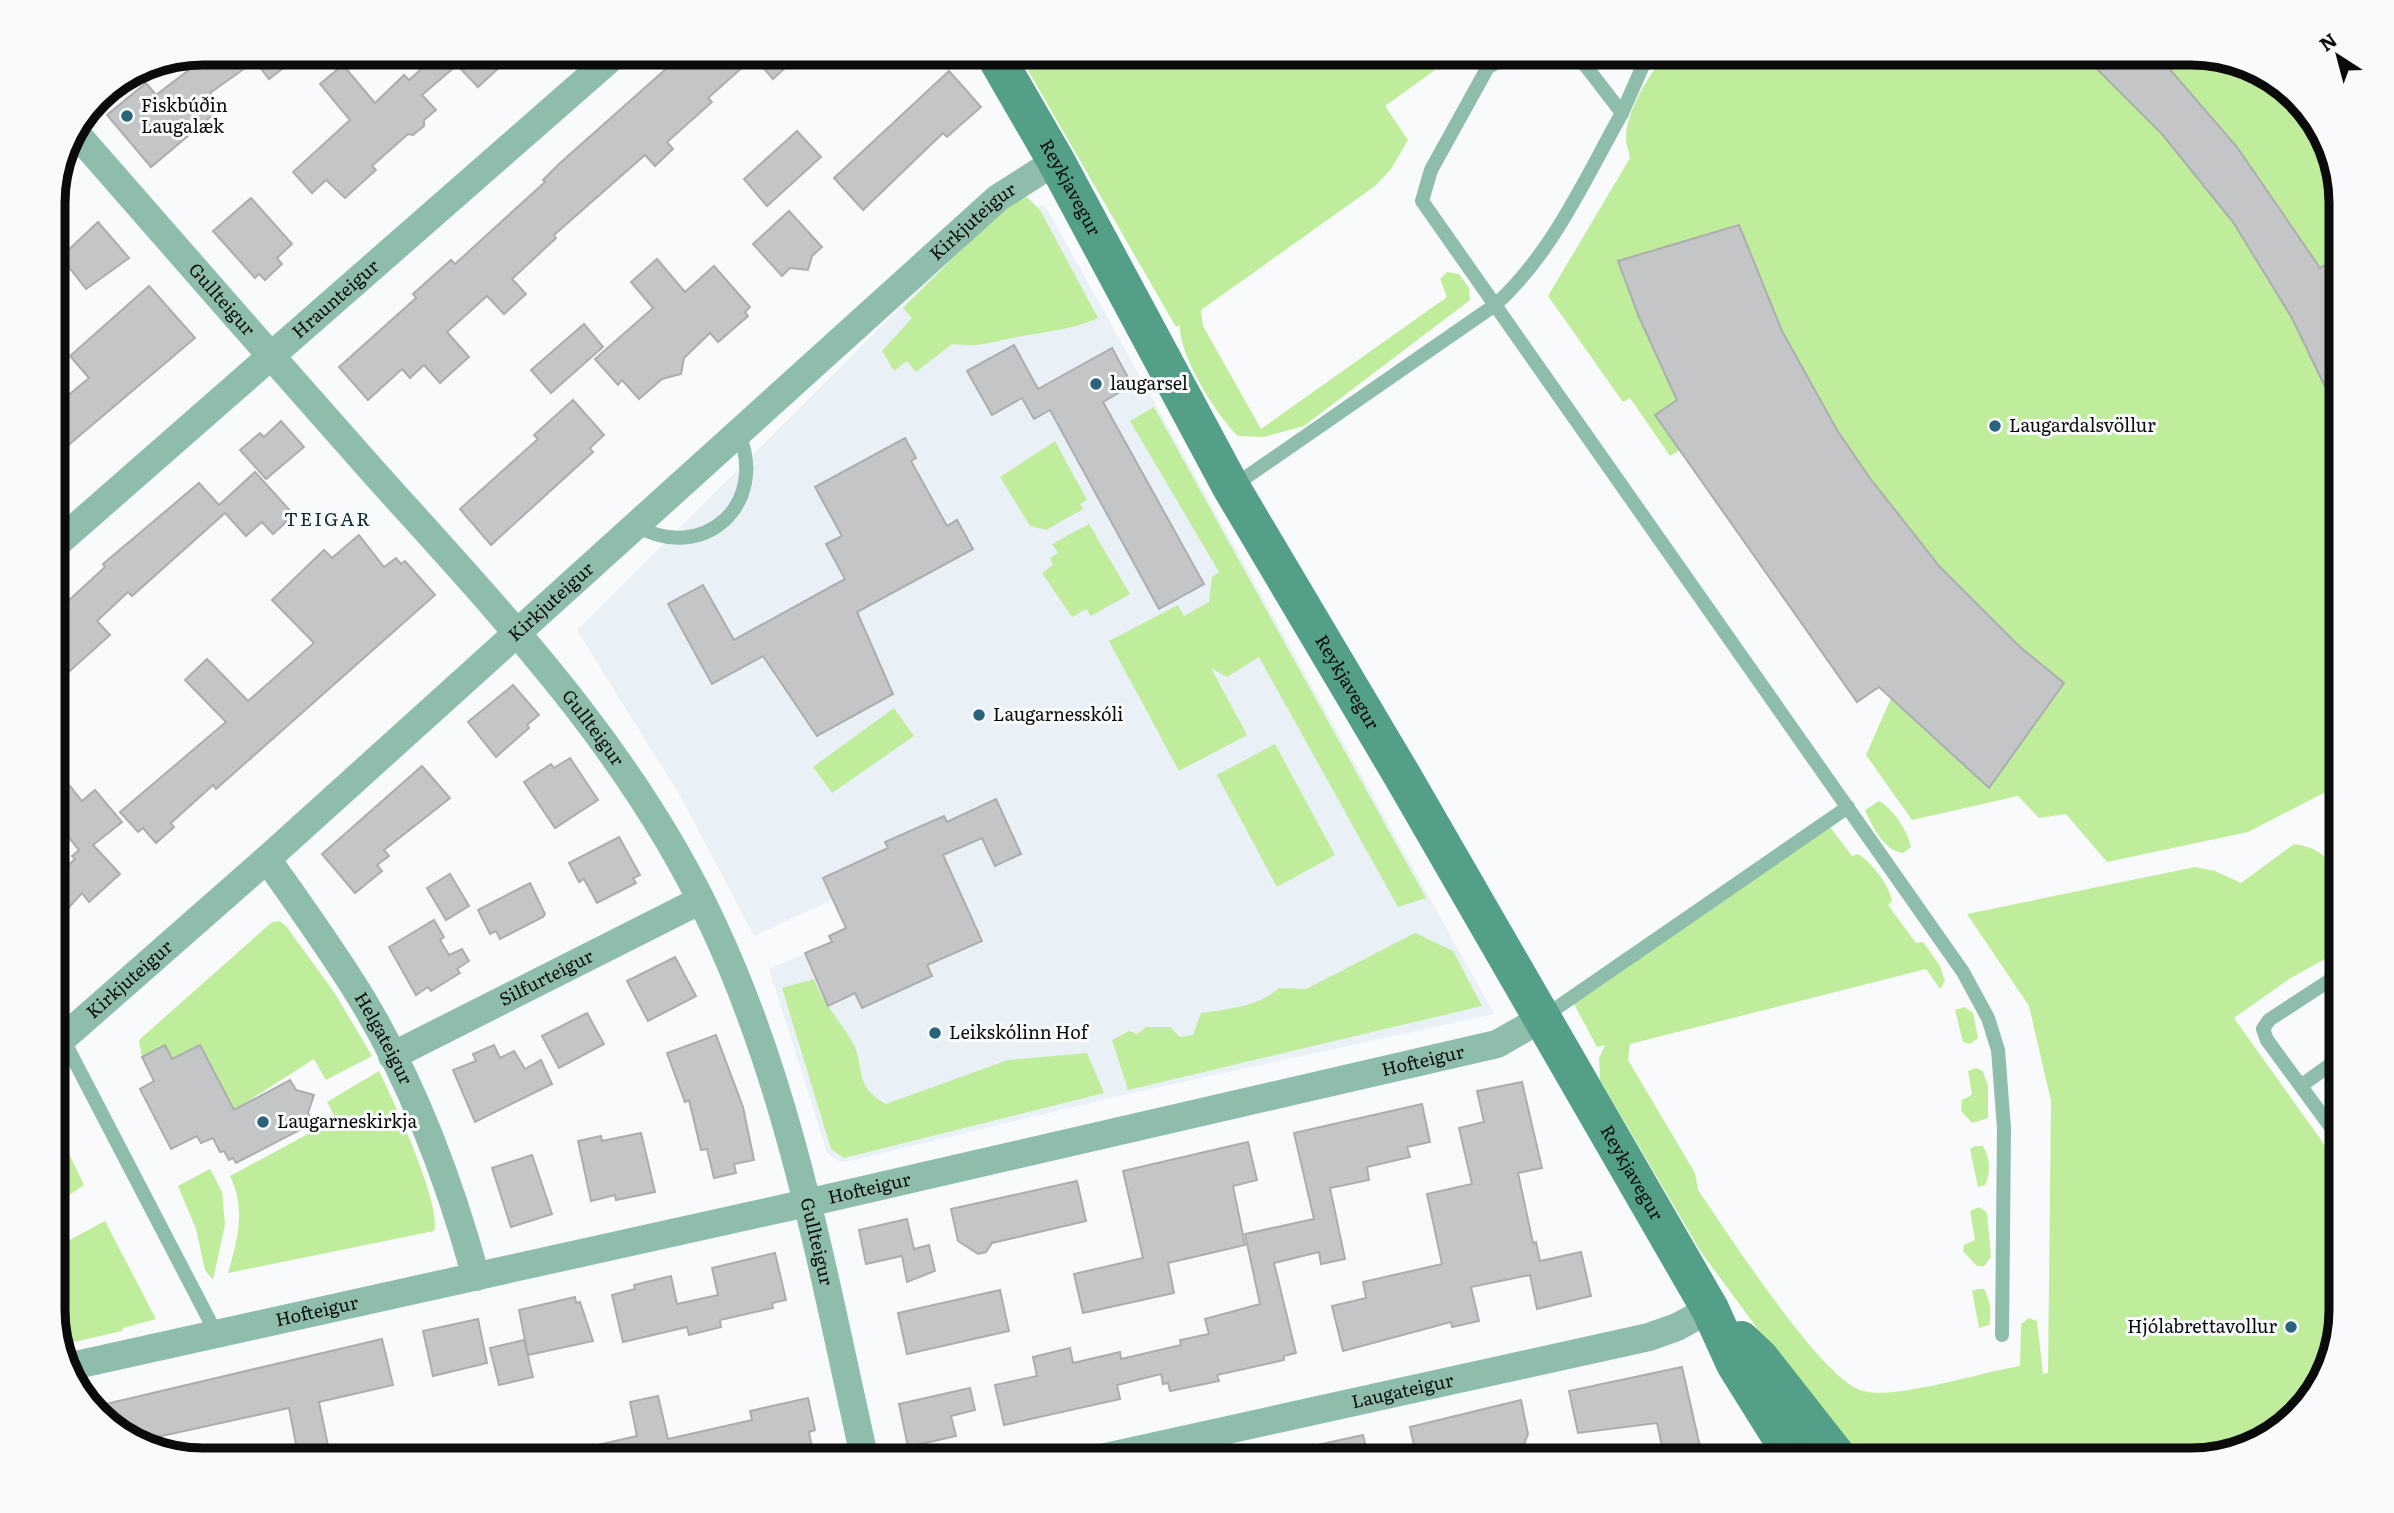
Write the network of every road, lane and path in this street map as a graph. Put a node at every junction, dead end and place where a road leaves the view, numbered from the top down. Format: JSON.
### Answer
{"nodes":[{"id":1,"x":603,"y":65,"type":"edge"},
{"id":2,"x":1001,"y":65,"type":"edge"},
{"id":3,"x":1492,"y":65,"type":"edge"},
{"id":4,"x":1585,"y":65,"type":"edge"},
{"id":5,"x":1643,"y":65,"type":"edge"},
{"id":6,"x":1622,"y":113,"type":"junction"},
{"id":7,"x":81,"y":139,"type":"edge"},
{"id":8,"x":1056,"y":161,"type":"junction"},
{"id":9,"x":1495,"y":305,"type":"junction"},
{"id":10,"x":271,"y":357,"type":"junction"},
{"id":11,"x":738,"y":432,"type":"junction"},
{"id":12,"x":1231,"y":487,"type":"junction"},
{"id":13,"x":635,"y":526,"type":"junction"},
{"id":14,"x":65,"y":537,"type":"edge"},
{"id":15,"x":517,"y":631,"type":"junction"},
{"id":16,"x":1847,"y":807,"type":"junction"},
{"id":17,"x":267,"y":859,"type":"junction"},
{"id":18,"x":701,"y":900,"type":"junction"},
{"id":19,"x":2329,"y":981,"type":"edge"},
{"id":20,"x":1541,"y":1019,"type":"junction"},
{"id":21,"x":65,"y":1037,"type":"edge"},
{"id":22,"x":65,"y":1056,"type":"edge"},
{"id":23,"x":392,"y":1056,"type":"junction"},
{"id":24,"x":2329,"y":1066,"type":"edge"},
{"id":25,"x":2302,"y":1085,"type":"junction"},
{"id":26,"x":2329,"y":1122,"type":"edge"},
{"id":27,"x":807,"y":1203,"type":"junction"},
{"id":28,"x":476,"y":1277,"type":"junction"},
{"id":29,"x":1710,"y":1309,"type":"junction"},
{"id":30,"x":216,"y":1333,"type":"junction"},
{"id":31,"x":2002,"y":1335,"type":"dead end"},
{"id":32,"x":76,"y":1365,"type":"edge"},
{"id":33,"x":862,"y":1448,"type":"edge"},
{"id":34,"x":1150,"y":1448,"type":"edge"},
{"id":35,"x":1787,"y":1448,"type":"edge"},
{"id":36,"x":1830,"y":1448,"type":"edge"}],
"edges":[{"from":1,"to":10,"type":"street","name":"Hraunteigur"},
{"from":2,"to":8,"type":"street","name":"Reykjavegur"},
{"from":3,"to":9,"type":"lane"},
{"from":4,"to":6,"type":"lane"},
{"from":5,"to":6,"type":"lane"},
{"from":6,"to":9,"type":"lane"},
{"from":7,"to":10,"type":"street","name":"Gullteigur"},
{"from":8,"to":11,"type":"street","name":"Kirkjuteigur"},
{"from":8,"to":12,"type":"street","name":"Reykjavegur"},
{"from":9,"to":12,"type":"lane"},
{"from":9,"to":16,"type":"lane"},
{"from":10,"to":14,"type":"street","name":"Hraunteigur"},
{"from":10,"to":15,"type":"street","name":"Gullteigur"},
{"from":11,"to":13,"type":"street","name":"Kirkjuteigur"},
{"from":11,"to":13,"type":"lane"},
{"from":12,"to":20,"type":"street","name":"Reykjavegur"},
{"from":13,"to":15,"type":"street","name":"Kirkjuteigur"},
{"from":15,"to":17,"type":"street","name":"Kirkjuteigur"},
{"from":15,"to":18,"type":"street","name":"Gullteigur"},
{"from":16,"to":20,"type":"lane"},
{"from":16,"to":31,"type":"lane"},
{"from":17,"to":21,"type":"street","name":"Kirkjuteigur"},
{"from":17,"to":23,"type":"street","name":"Helgateigur"},
{"from":18,"to":23,"type":"street","name":"Silfurteigur"},
{"from":18,"to":27,"type":"street","name":"Gullteigur"},
{"from":19,"to":25,"type":"lane"},
{"from":20,"to":27,"type":"street","name":"Hofteigur"},
{"from":20,"to":29,"type":"street","name":"Reykjavegur"},
{"from":22,"to":30,"type":"lane"},
{"from":23,"to":28,"type":"street","name":"Helgateigur"},
{"from":24,"to":25,"type":"lane"},
{"from":25,"to":26,"type":"lane"},
{"from":27,"to":28,"type":"street","name":"Hofteigur"},
{"from":27,"to":33,"type":"street","name":"Gullteigur"},
{"from":28,"to":30,"type":"street","name":"Hofteigur"},
{"from":29,"to":34,"type":"street","name":"Laugateigur"},
{"from":29,"to":35,"type":"street","name":"Reykjavegur"},
{"from":29,"to":36,"type":"street","name":"Reykjavegur"},
{"from":30,"to":32,"type":"street","name":"Hofteigur"}]}
